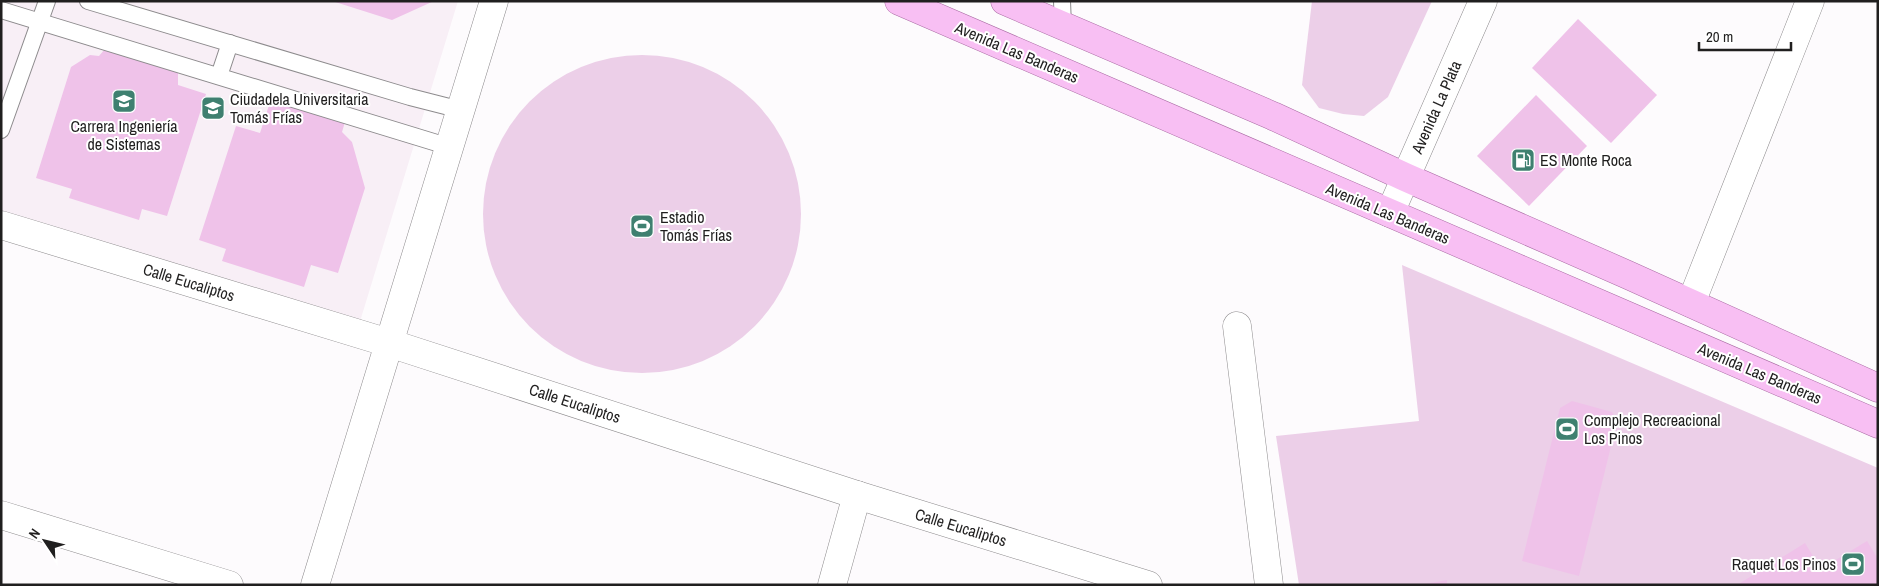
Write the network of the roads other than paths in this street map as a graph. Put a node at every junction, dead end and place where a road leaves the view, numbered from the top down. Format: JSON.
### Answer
{"nodes":[{"id":1,"x":47,"y":1,"type":"edge"},
{"id":2,"x":88,"y":1,"type":"edge"},
{"id":3,"x":494,"y":1,"type":"edge"},
{"id":4,"x":899,"y":1,"type":"edge"},
{"id":5,"x":1006,"y":1,"type":"edge"},
{"id":6,"x":1483,"y":1,"type":"edge"},
{"id":7,"x":1810,"y":1,"type":"edge"},
{"id":8,"x":1,"y":10,"type":"edge"},
{"id":9,"x":1062,"y":14,"type":"edge"},
{"id":10,"x":40,"y":21,"type":"junction"},
{"id":11,"x":230,"y":43,"type":"junction"},
{"id":12,"x":219,"y":76,"type":"junction"},
{"id":13,"x":461,"y":110,"type":"junction"},
{"id":14,"x":1,"y":130,"type":"edge"},
{"id":15,"x":450,"y":147,"type":"junction"},
{"id":16,"x":1405,"y":178,"type":"junction"},
{"id":17,"x":1390,"y":213,"type":"junction"},
{"id":18,"x":1,"y":225,"type":"edge"},
{"id":19,"x":1691,"y":303,"type":"junction"},
{"id":20,"x":1237,"y":326,"type":"dead end"},
{"id":21,"x":389,"y":343,"type":"junction"},
{"id":22,"x":1878,"y":388,"type":"edge"},
{"id":23,"x":1878,"y":424,"type":"edge"},
{"id":24,"x":857,"y":495,"type":"junction"},
{"id":25,"x":1,"y":515,"type":"edge"},
{"id":26,"x":228,"y":585,"type":"edge"},
{"id":27,"x":315,"y":585,"type":"edge"},
{"id":28,"x":832,"y":585,"type":"edge"},
{"id":29,"x":1148,"y":585,"type":"edge"},
{"id":30,"x":1269,"y":585,"type":"edge"}],
"edges":[{"from":1,"to":10,"type":"lane"},
{"from":2,"to":11,"type":"lane"},
{"from":3,"to":13,"type":"street"},
{"from":4,"to":17,"type":"main road","name":"Avenida Las Banderas"},
{"from":5,"to":9,"type":"main road","name":"Avenida Las Banderas"},
{"from":6,"to":16,"type":"street","name":"Avenida La Plata"},
{"from":7,"to":19,"type":"street"},
{"from":8,"to":10,"type":"lane"},
{"from":9,"to":16,"type":"main road","name":"Avenida Las Banderas"},
{"from":10,"to":12,"type":"lane"},
{"from":10,"to":14,"type":"lane"},
{"from":11,"to":12,"type":"lane"},
{"from":11,"to":13,"type":"lane"},
{"from":12,"to":15,"type":"lane"},
{"from":13,"to":15,"type":"street"},
{"from":15,"to":21,"type":"street"},
{"from":16,"to":17,"type":"street","name":"Avenida La Plata"},
{"from":16,"to":19,"type":"main road","name":"Avenida Las Banderas"},
{"from":17,"to":23,"type":"main road","name":"Avenida Las Banderas"},
{"from":18,"to":21,"type":"street","name":"Calle Eucaliptos"},
{"from":19,"to":22,"type":"main road","name":"Avenida Las Banderas"},
{"from":20,"to":30,"type":"street"},
{"from":21,"to":24,"type":"street","name":"Calle Eucaliptos"},
{"from":21,"to":27,"type":"street"},
{"from":24,"to":28,"type":"street"},
{"from":24,"to":29,"type":"street","name":"Calle Eucaliptos"},
{"from":25,"to":26,"type":"street"}]}
